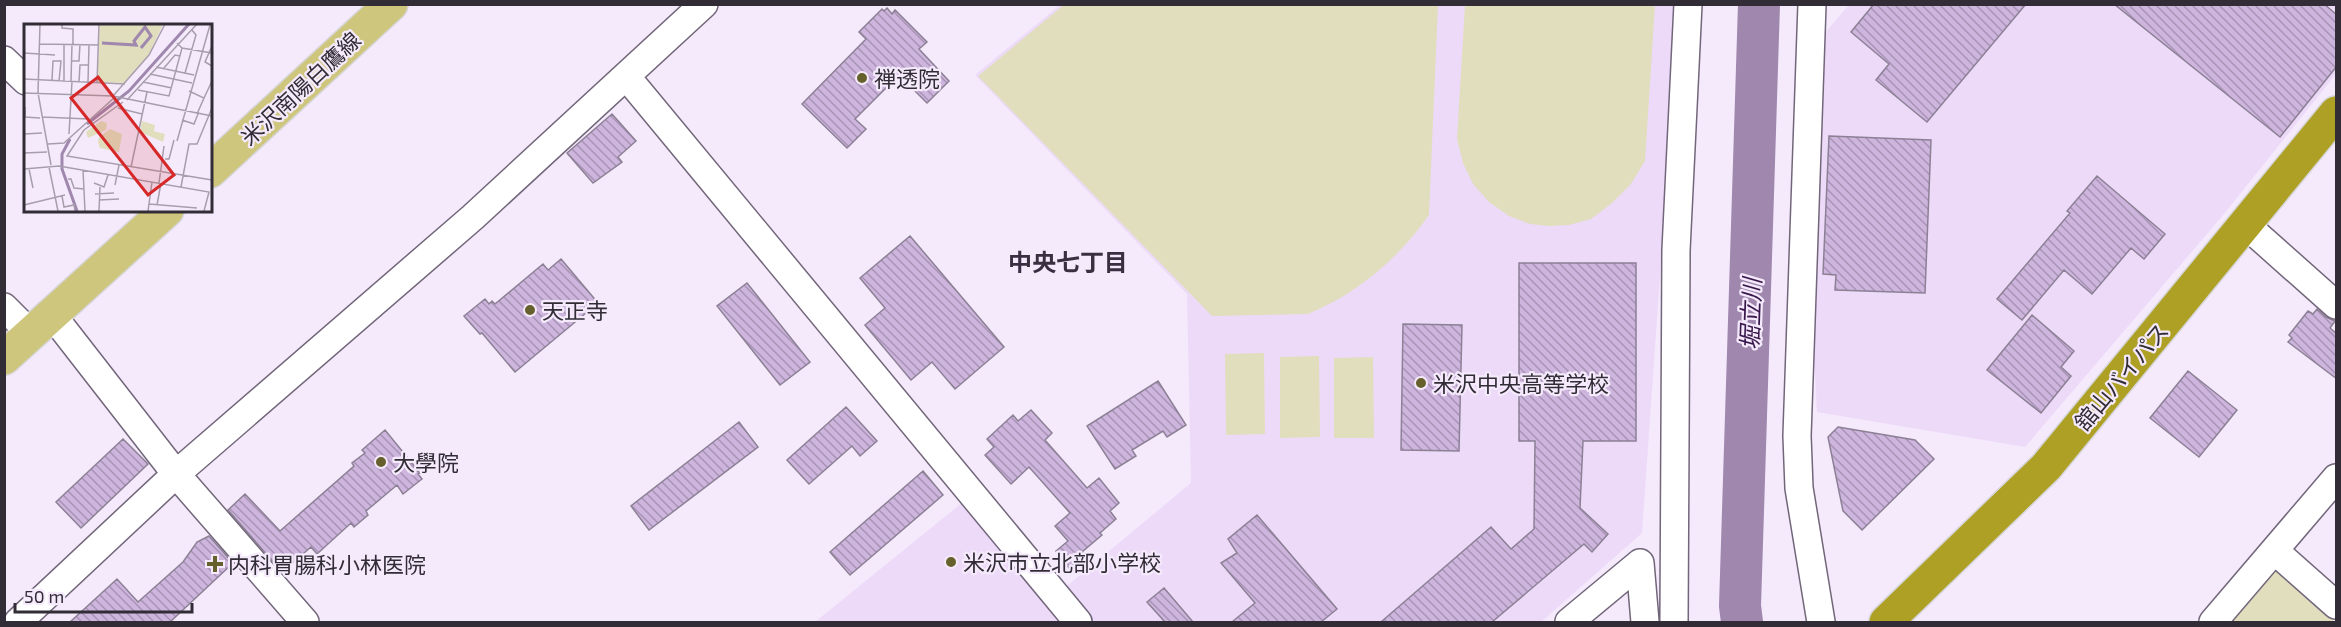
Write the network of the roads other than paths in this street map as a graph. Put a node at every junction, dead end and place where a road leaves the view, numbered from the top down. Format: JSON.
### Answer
{"nodes":[{"id":1,"x":391,"y":4,"type":"edge"},
{"id":2,"x":704,"y":4,"type":"edge"},
{"id":3,"x":1688,"y":4,"type":"edge"},
{"id":4,"x":1818,"y":9,"type":"edge"},
{"id":5,"x":4,"y":60,"type":"edge"},
{"id":6,"x":626,"y":76,"type":"junction"},
{"id":7,"x":24,"y":79,"type":"edge"},
{"id":8,"x":2337,"y":113,"type":"edge"},
{"id":9,"x":212,"y":169,"type":"edge"},
{"id":10,"x":160,"y":212,"type":"edge"},
{"id":11,"x":2246,"y":225,"type":"junction"},
{"id":12,"x":2337,"y":305,"type":"edge"},
{"id":13,"x":4,"y":307,"type":"edge"},
{"id":14,"x":42,"y":325,"type":"junction"},
{"id":15,"x":4,"y":358,"type":"edge"},
{"id":16,"x":176,"y":474,"type":"junction"},
{"id":17,"x":2337,"y":478,"type":"edge"},
{"id":18,"x":2275,"y":551,"type":"junction"},
{"id":19,"x":2337,"y":605,"type":"edge"},
{"id":20,"x":18,"y":622,"type":"edge"},
{"id":21,"x":305,"y":622,"type":"edge"},
{"id":22,"x":1078,"y":622,"type":"edge"},
{"id":23,"x":1569,"y":622,"type":"edge"},
{"id":24,"x":1645,"y":622,"type":"edge"},
{"id":25,"x":1674,"y":622,"type":"edge"},
{"id":26,"x":1821,"y":622,"type":"edge"},
{"id":27,"x":1886,"y":622,"type":"edge"},
{"id":28,"x":2213,"y":622,"type":"edge"}],
"edges":[{"from":1,"to":9,"type":"main road","name":"米沢南陽白鷹線"},
{"from":2,"to":6,"type":"street"},
{"from":3,"to":25,"type":"street"},
{"from":4,"to":26,"type":"street"},
{"from":5,"to":7,"type":"street"},
{"from":6,"to":16,"type":"street"},
{"from":6,"to":22,"type":"street"},
{"from":8,"to":11,"type":"highway","name":"舘山バイパス"},
{"from":10,"to":14,"type":"main road"},
{"from":11,"to":12,"type":"street"},
{"from":11,"to":27,"type":"highway","name":"舘山バイパス"},
{"from":13,"to":14,"type":"street"},
{"from":14,"to":15,"type":"main road"},
{"from":14,"to":16,"type":"street"},
{"from":16,"to":20,"type":"street"},
{"from":16,"to":21,"type":"street"},
{"from":17,"to":18,"type":"street"},
{"from":18,"to":19,"type":"street"},
{"from":18,"to":28,"type":"street"},
{"from":23,"to":24,"type":"street"}]}
